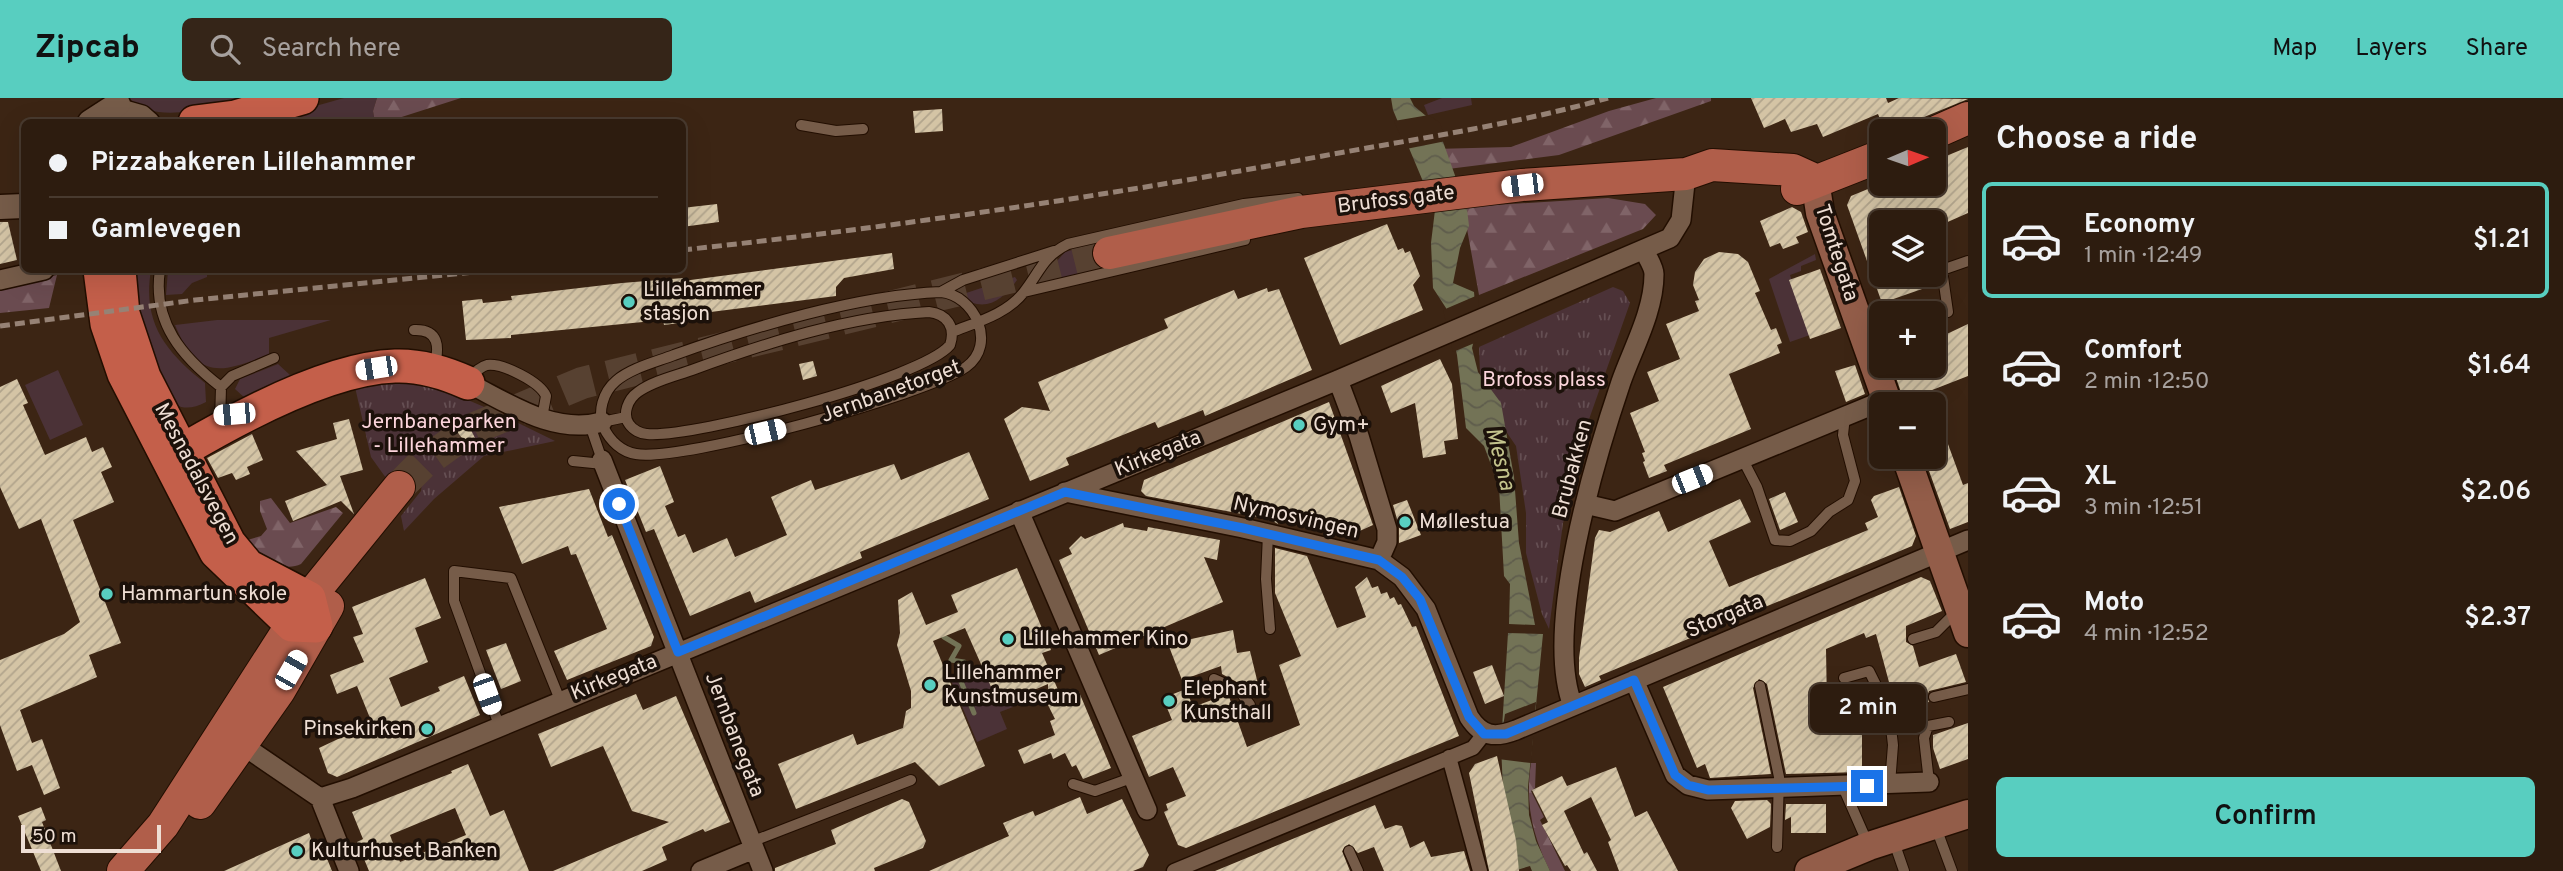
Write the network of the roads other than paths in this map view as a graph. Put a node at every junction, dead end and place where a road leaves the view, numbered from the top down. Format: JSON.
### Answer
{"nodes":[{"id":1,"x":302,"y":98,"type":"edge"},
{"id":2,"x":120,"y":108,"type":"edge"},
{"id":3,"x":1968,"y":118,"type":"edge"},
{"id":4,"x":96,"y":119,"type":"edge"},
{"id":5,"x":147,"y":119,"type":"edge"},
{"id":6,"x":235,"y":119,"type":"edge"},
{"id":7,"x":801,"y":125,"type":"dead end"},
{"id":8,"x":1946,"y":128,"type":"edge"},
{"id":9,"x":863,"y":129,"type":"dead end"},
{"id":10,"x":1869,"y":160,"type":"edge"},
{"id":11,"x":1686,"y":174,"type":"junction"},
{"id":12,"x":1815,"y":180,"type":"junction"},
{"id":13,"x":1372,"y":202,"type":"junction"},
{"id":14,"x":21,"y":206,"type":"edge"},
{"id":15,"x":0,"y":207,"type":"edge"},
{"id":16,"x":1315,"y":223,"type":"dead end"},
{"id":17,"x":1262,"y":236,"type":"dead end"},
{"id":18,"x":1644,"y":250,"type":"junction"},
{"id":19,"x":1054,"y":251,"type":"junction"},
{"id":20,"x":1109,"y":253,"type":"tunnel mouth"},
{"id":21,"x":1968,"y":261,"type":"edge"},
{"id":22,"x":31,"y":273,"type":"edge"},
{"id":23,"x":100,"y":273,"type":"edge"},
{"id":24,"x":119,"y":273,"type":"edge"},
{"id":25,"x":160,"y":273,"type":"edge"},
{"id":26,"x":0,"y":280,"type":"edge"},
{"id":27,"x":941,"y":292,"type":"junction"},
{"id":28,"x":1024,"y":292,"type":"junction"},
{"id":29,"x":1948,"y":312,"type":"dead end"},
{"id":30,"x":979,"y":321,"type":"junction"},
{"id":31,"x":414,"y":330,"type":"dead end"},
{"id":32,"x":952,"y":332,"type":"junction"},
{"id":33,"x":274,"y":358,"type":"dead end"},
{"id":34,"x":433,"y":371,"type":"junction"},
{"id":35,"x":1338,"y":380,"type":"junction"},
{"id":36,"x":468,"y":383,"type":"junction"},
{"id":37,"x":1885,"y":392,"type":"edge"},
{"id":38,"x":1869,"y":408,"type":"edge"},
{"id":39,"x":228,"y":411,"type":"junction"},
{"id":40,"x":1845,"y":416,"type":"junction"},
{"id":41,"x":626,"y":417,"type":"junction"},
{"id":42,"x":542,"y":418,"type":"junction"},
{"id":43,"x":596,"y":424,"type":"junction"},
{"id":44,"x":171,"y":440,"type":"junction"},
{"id":45,"x":1742,"y":458,"type":"junction"},
{"id":46,"x":573,"y":461,"type":"dead end"},
{"id":47,"x":602,"y":462,"type":"junction"},
{"id":48,"x":1910,"y":469,"type":"edge"},
{"id":49,"x":1065,"y":492,"type":"junction"},
{"id":50,"x":1585,"y":504,"type":"junction"},
{"id":51,"x":1019,"y":511,"type":"junction"},
{"id":52,"x":1268,"y":534,"type":"junction"},
{"id":53,"x":1968,"y":540,"type":"edge"},
{"id":54,"x":1940,"y":552,"type":"junction"},
{"id":55,"x":1379,"y":560,"type":"junction"},
{"id":56,"x":1965,"y":615,"type":"edge"},
{"id":57,"x":306,"y":616,"type":"junction"},
{"id":58,"x":1270,"y":629,"type":"dead end"},
{"id":59,"x":1913,"y":639,"type":"dead end"},
{"id":60,"x":678,"y":652,"type":"junction"},
{"id":61,"x":1844,"y":678,"type":"dead end"},
{"id":62,"x":1214,"y":679,"type":"dead end"},
{"id":63,"x":1634,"y":680,"type":"junction"},
{"id":64,"x":1760,"y":686,"type":"dead end"},
{"id":65,"x":1968,"y":689,"type":"edge"},
{"id":66,"x":1934,"y":697,"type":"dead end"},
{"id":67,"x":560,"y":700,"type":"junction"},
{"id":68,"x":1250,"y":705,"type":"dead end"},
{"id":69,"x":1573,"y":706,"type":"junction"},
{"id":70,"x":236,"y":712,"type":"junction"},
{"id":71,"x":1949,"y":722,"type":"dead end"},
{"id":72,"x":499,"y":725,"type":"junction"},
{"id":73,"x":1492,"y":735,"type":"junction"},
{"id":74,"x":241,"y":744,"type":"junction"},
{"id":75,"x":207,"y":752,"type":"junction"},
{"id":76,"x":1449,"y":757,"type":"junction"},
{"id":77,"x":1134,"y":778,"type":"junction"},
{"id":78,"x":911,"y":780,"type":"dead end"},
{"id":79,"x":1929,"y":782,"type":"joint"},
{"id":80,"x":1073,"y":784,"type":"dead end"},
{"id":81,"x":1890,"y":784,"type":"junction"},
{"id":82,"x":1843,"y":787,"type":"junction"},
{"id":83,"x":1779,"y":788,"type":"junction"},
{"id":84,"x":320,"y":798,"type":"junction"},
{"id":85,"x":1147,"y":810,"type":"dead end"},
{"id":86,"x":1968,"y":814,"type":"edge"},
{"id":87,"x":1935,"y":824,"type":"junction"},
{"id":88,"x":1881,"y":842,"type":"junction"},
{"id":89,"x":752,"y":845,"type":"junction"},
{"id":90,"x":1777,"y":847,"type":"dead end"},
{"id":91,"x":1349,"y":851,"type":"dead end"},
{"id":92,"x":123,"y":871,"type":"edge"},
{"id":93,"x":149,"y":871,"type":"edge"},
{"id":94,"x":349,"y":871,"type":"edge"},
{"id":95,"x":701,"y":871,"type":"edge"},
{"id":96,"x":763,"y":871,"type":"edge"},
{"id":97,"x":1174,"y":871,"type":"edge"},
{"id":98,"x":1358,"y":871,"type":"edge"},
{"id":99,"x":1480,"y":871,"type":"edge"},
{"id":100,"x":1809,"y":871,"type":"edge"},
{"id":101,"x":1905,"y":871,"type":"edge"},
{"id":102,"x":1952,"y":871,"type":"edge"}],
"edges":[{"from":1,"to":6,"type":"highway"},
{"from":2,"to":4,"type":"street"},
{"from":2,"to":5,"type":"street"},
{"from":3,"to":8,"type":"main road"},
{"from":7,"to":9,"type":"lane"},
{"from":10,"to":12,"type":"main road"},
{"from":11,"to":12,"type":"main road","name":"Brufoss gate"},
{"from":11,"to":13,"type":"main road","name":"Brufoss gate"},
{"from":11,"to":18,"type":"street","name":"Kirkegata"},
{"from":12,"to":37,"type":"main road","name":"Tomtegata"},
{"from":13,"to":16,"type":"lane"},
{"from":13,"to":19,"type":"lane"},
{"from":13,"to":20,"type":"main road","name":"Brufoss gate"},
{"from":14,"to":15,"type":"street"},
{"from":17,"to":28,"type":"lane"},
{"from":18,"to":35,"type":"street","name":"Kirkegata"},
{"from":18,"to":50,"type":"street","name":"Brubakken"},
{"from":19,"to":27,"type":"lane"},
{"from":19,"to":28,"type":"lane"},
{"from":21,"to":29,"type":"lane"},
{"from":22,"to":26,"type":"street"},
{"from":23,"to":44,"type":"highway","name":"Mesnadalsvegen"},
{"from":24,"to":44,"type":"highway","name":"Mesnadalsvegen"},
{"from":25,"to":39,"type":"lane"},
{"from":27,"to":30,"type":"lane"},
{"from":27,"to":43,"type":"lane"},
{"from":28,"to":30,"type":"lane"},
{"from":30,"to":32,"type":"lane"},
{"from":30,"to":43,"type":"lane","name":"Jernbanetorget"},
{"from":31,"to":34,"type":"lane"},
{"from":32,"to":41,"type":"lane"},
{"from":32,"to":41,"type":"lane"},
{"from":33,"to":39,"type":"lane"},
{"from":34,"to":36,"type":"highway"},
{"from":34,"to":39,"type":"highway"},
{"from":35,"to":49,"type":"street","name":"Kirkegata"},
{"from":35,"to":55,"type":"street"},
{"from":36,"to":42,"type":"street"},
{"from":36,"to":42,"type":"lane"},
{"from":38,"to":40,"type":"street"},
{"from":39,"to":44,"type":"highway"},
{"from":40,"to":45,"type":"street"},
{"from":40,"to":45,"type":"lane"},
{"from":41,"to":43,"type":"lane"},
{"from":42,"to":43,"type":"street"},
{"from":43,"to":47,"type":"lane"},
{"from":44,"to":57,"type":"highway","name":"Mesnadalsvegen"},
{"from":45,"to":50,"type":"street"},
{"from":46,"to":47,"type":"lane"},
{"from":47,"to":60,"type":"street","name":"Jernbanegata"},
{"from":48,"to":54,"type":"main road"},
{"from":49,"to":51,"type":"street","name":"Kirkegata"},
{"from":49,"to":52,"type":"street","name":"Nymosvingen"},
{"from":50,"to":69,"type":"street","name":"Brubakken"},
{"from":51,"to":60,"type":"street","name":"Kirkegata"},
{"from":51,"to":77,"type":"street"},
{"from":52,"to":55,"type":"street","name":"Nymosvingen"},
{"from":52,"to":58,"type":"lane"},
{"from":53,"to":54,"type":"street","name":"Storgata"},
{"from":54,"to":56,"type":"main road"},
{"from":54,"to":63,"type":"street","name":"Storgata"},
{"from":55,"to":73,"type":"street","name":"Nymosvingen"},
{"from":56,"to":59,"type":"lane"},
{"from":57,"to":57,"type":"main road"},
{"from":57,"to":70,"type":"main road"},
{"from":57,"to":74,"type":"main road"},
{"from":60,"to":67,"type":"street","name":"Kirkegata"},
{"from":60,"to":89,"type":"street","name":"Jernbanegata"},
{"from":61,"to":81,"type":"lane"},
{"from":62,"to":68,"type":"lane"},
{"from":63,"to":69,"type":"street","name":"Storgata"},
{"from":63,"to":83,"type":"street"},
{"from":64,"to":83,"type":"lane"},
{"from":65,"to":66,"type":"lane"},
{"from":67,"to":72,"type":"street","name":"Kirkegata"},
{"from":67,"to":72,"type":"lane"},
{"from":69,"to":73,"type":"street","name":"Storgata"},
{"from":70,"to":74,"type":"main road"},
{"from":70,"to":75,"type":"main road"},
{"from":71,"to":79,"type":"lane"},
{"from":72,"to":84,"type":"street","name":"Kirkegata"},
{"from":73,"to":76,"type":"street","name":"Storgata"},
{"from":74,"to":75,"type":"main road"},
{"from":74,"to":84,"type":"street"},
{"from":74,"to":93,"type":"main road"},
{"from":75,"to":92,"type":"main road"},
{"from":76,"to":97,"type":"street","name":"Storgata"},
{"from":76,"to":99,"type":"street"},
{"from":77,"to":80,"type":"lane"},
{"from":77,"to":85,"type":"street"},
{"from":78,"to":89,"type":"lane"},
{"from":79,"to":81,"type":"street"},
{"from":81,"to":82,"type":"street"},
{"from":82,"to":83,"type":"street"},
{"from":82,"to":88,"type":"lane"},
{"from":83,"to":90,"type":"lane"},
{"from":84,"to":94,"type":"street"},
{"from":86,"to":87,"type":"main road"},
{"from":87,"to":88,"type":"main road"},
{"from":87,"to":102,"type":"lane"},
{"from":88,"to":100,"type":"main road"},
{"from":88,"to":101,"type":"lane"},
{"from":89,"to":95,"type":"street"},
{"from":89,"to":96,"type":"street","name":"Jernbanegata"},
{"from":91,"to":98,"type":"lane"}]}
